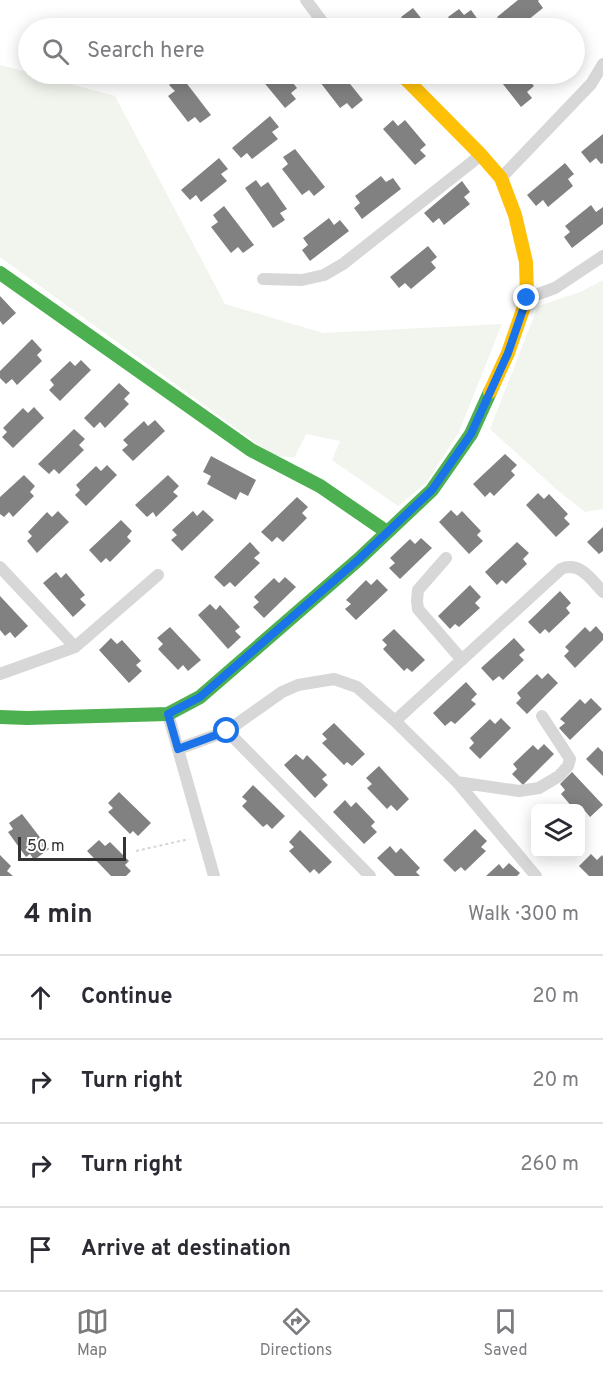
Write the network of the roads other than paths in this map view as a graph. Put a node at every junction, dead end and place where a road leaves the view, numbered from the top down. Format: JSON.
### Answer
{"nodes":[{"id":1,"x":306,"y":0,"type":"edge"},
{"id":2,"x":320,"y":18,"type":"edge"},
{"id":3,"x":603,"y":64,"type":"edge"},
{"id":4,"x":411,"y":84,"type":"edge"},
{"id":5,"x":481,"y":155,"type":"junction"},
{"id":6,"x":501,"y":178,"type":"junction"},
{"id":7,"x":603,"y":256,"type":"edge"},
{"id":8,"x":0,"y":273,"type":"edge"},
{"id":9,"x":263,"y":279,"type":"dead end"},
{"id":10,"x":527,"y":298,"type":"junction"},
{"id":11,"x":387,"y":532,"type":"junction"},
{"id":12,"x":446,"y":558,"type":"dead end"},
{"id":13,"x":0,"y":567,"type":"edge"},
{"id":14,"x":158,"y":575,"type":"dead end"},
{"id":15,"x":603,"y":592,"type":"edge"},
{"id":16,"x":75,"y":647,"type":"junction"},
{"id":17,"x":462,"y":660,"type":"junction"},
{"id":18,"x":0,"y":674,"type":"edge"},
{"id":19,"x":168,"y":714,"type":"junction"},
{"id":20,"x":542,"y":716,"type":"dead end"},
{"id":21,"x":0,"y":717,"type":"edge"},
{"id":22,"x":396,"y":721,"type":"junction"},
{"id":23,"x":227,"y":731,"type":"junction"},
{"id":24,"x":178,"y":749,"type":"junction"},
{"id":25,"x":458,"y":782,"type":"junction"},
{"id":26,"x":214,"y":876,"type":"edge"},
{"id":27,"x":370,"y":876,"type":"edge"},
{"id":28,"x":536,"y":876,"type":"edge"}],
"edges":[{"from":1,"to":2,"type":"street"},
{"from":3,"to":6,"type":"street"},
{"from":4,"to":5,"type":"street"},
{"from":5,"to":6,"type":"street"},
{"from":5,"to":9,"type":"street"},
{"from":6,"to":10,"type":"street"},
{"from":7,"to":10,"type":"street"},
{"from":8,"to":11,"type":"street"},
{"from":10,"to":11,"type":"street"},
{"from":11,"to":19,"type":"street"},
{"from":12,"to":17,"type":"street"},
{"from":13,"to":16,"type":"street"},
{"from":14,"to":16,"type":"street"},
{"from":15,"to":17,"type":"street"},
{"from":16,"to":18,"type":"street"},
{"from":17,"to":22,"type":"street"},
{"from":19,"to":21,"type":"street"},
{"from":19,"to":24,"type":"street"},
{"from":20,"to":25,"type":"street"},
{"from":22,"to":23,"type":"street"},
{"from":22,"to":25,"type":"street"},
{"from":23,"to":24,"type":"street"},
{"from":23,"to":27,"type":"street"},
{"from":24,"to":26,"type":"street"},
{"from":25,"to":28,"type":"street"}]}
